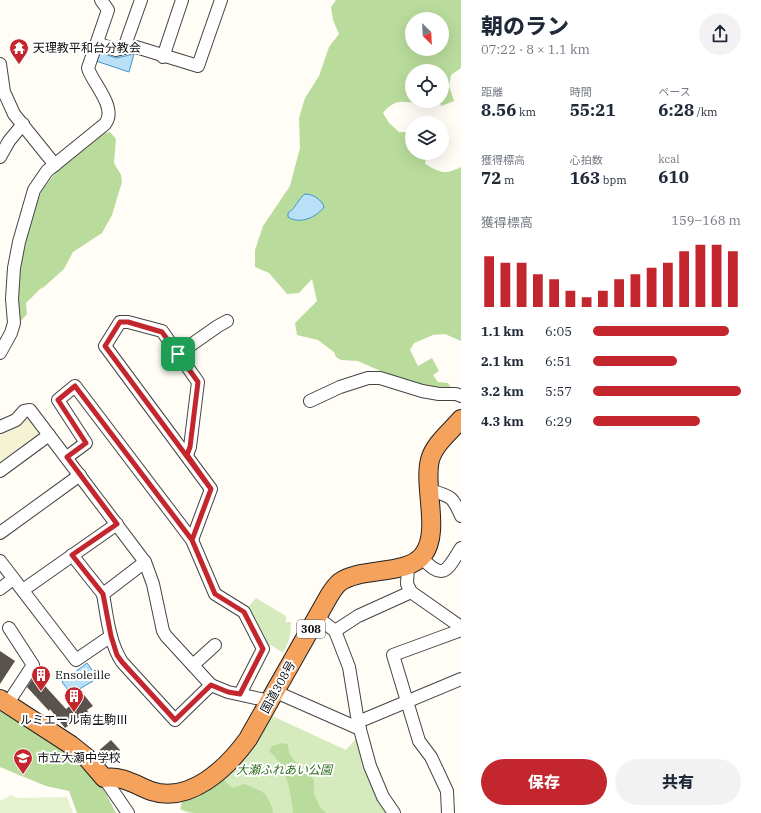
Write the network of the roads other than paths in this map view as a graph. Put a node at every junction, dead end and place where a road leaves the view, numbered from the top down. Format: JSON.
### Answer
{"nodes":[{"id":1,"x":101,"y":0,"type":"edge"},
{"id":2,"x":141,"y":0,"type":"edge"},
{"id":3,"x":182,"y":0,"type":"edge"},
{"id":4,"x":221,"y":0,"type":"edge"},
{"id":5,"x":97,"y":43,"type":"junction"},
{"id":6,"x":124,"y":48,"type":"junction"},
{"id":7,"x":163,"y":56,"type":"junction"},
{"id":8,"x":0,"y":64,"type":"edge"},
{"id":9,"x":23,"y":124,"type":"junction"},
{"id":10,"x":0,"y":157,"type":"edge"},
{"id":11,"x":55,"y":165,"type":"junction"},
{"id":12,"x":227,"y":320,"type":"dead end"},
{"id":13,"x":0,"y":353,"type":"edge"},
{"id":14,"x":178,"y":354,"type":"junction"},
{"id":15,"x":461,"y":396,"type":"edge"},
{"id":16,"x":310,"y":400,"type":"dead end"},
{"id":17,"x":461,"y":419,"type":"edge"},
{"id":18,"x":0,"y":427,"type":"edge"},
{"id":19,"x":49,"y":434,"type":"junction"},
{"id":20,"x":187,"y":455,"type":"junction"},
{"id":21,"x":67,"y":457,"type":"junction"},
{"id":22,"x":0,"y":471,"type":"edge"},
{"id":23,"x":80,"y":475,"type":"junction"},
{"id":24,"x":430,"y":490,"type":"junction"},
{"id":25,"x":461,"y":516,"type":"edge"},
{"id":26,"x":117,"y":524,"type":"junction"},
{"id":27,"x":1,"y":530,"type":"edge"},
{"id":28,"x":192,"y":540,"type":"junction"},
{"id":29,"x":461,"y":548,"type":"edge"},
{"id":30,"x":72,"y":555,"type":"junction"},
{"id":31,"x":0,"y":561,"type":"edge"},
{"id":32,"x":415,"y":561,"type":"junction"},
{"id":33,"x":145,"y":562,"type":"junction"},
{"id":34,"x":13,"y":579,"type":"junction"},
{"id":35,"x":0,"y":588,"type":"edge"},
{"id":36,"x":23,"y":590,"type":"junction"},
{"id":37,"x":412,"y":592,"type":"junction"},
{"id":38,"x":103,"y":594,"type":"junction"},
{"id":39,"x":317,"y":617,"type":"junction"},
{"id":40,"x":9,"y":628,"type":"dead end"},
{"id":41,"x":461,"y":629,"type":"edge"},
{"id":42,"x":335,"y":632,"type":"junction"},
{"id":43,"x":111,"y":636,"type":"junction"},
{"id":44,"x":215,"y":645,"type":"dead end"},
{"id":45,"x":193,"y":665,"type":"junction"},
{"id":46,"x":461,"y":679,"type":"edge"},
{"id":47,"x":211,"y":685,"type":"junction"},
{"id":48,"x":240,"y":694,"type":"junction"},
{"id":49,"x":273,"y":696,"type":"junction"},
{"id":50,"x":4,"y":701,"type":"edge"},
{"id":51,"x":406,"y":703,"type":"junction"},
{"id":52,"x":359,"y":725,"type":"junction"},
{"id":53,"x":104,"y":778,"type":"junction"},
{"id":54,"x":128,"y":813,"type":"edge"},
{"id":55,"x":394,"y":813,"type":"edge"},
{"id":56,"x":448,"y":813,"type":"edge"}],
"edges":[{"from":1,"to":5,"type":"street"},
{"from":2,"to":6,"type":"street"},
{"from":3,"to":7,"type":"street"},
{"from":4,"to":7,"type":"street"},
{"from":5,"to":6,"type":"street"},
{"from":5,"to":11,"type":"street"},
{"from":6,"to":7,"type":"street"},
{"from":8,"to":9,"type":"street"},
{"from":9,"to":10,"type":"street"},
{"from":9,"to":11,"type":"street"},
{"from":11,"to":13,"type":"street"},
{"from":12,"to":14,"type":"street"},
{"from":14,"to":20,"type":"street"},
{"from":14,"to":20,"type":"street"},
{"from":15,"to":16,"type":"street"},
{"from":17,"to":24,"type":"highway"},
{"from":18,"to":19,"type":"street"},
{"from":19,"to":21,"type":"street"},
{"from":19,"to":22,"type":"street"},
{"from":20,"to":28,"type":"street"},
{"from":21,"to":23,"type":"street"},
{"from":21,"to":28,"type":"street"},
{"from":23,"to":26,"type":"street"},
{"from":23,"to":27,"type":"street"},
{"from":24,"to":25,"type":"street"},
{"from":24,"to":32,"type":"highway"},
{"from":26,"to":30,"type":"street"},
{"from":26,"to":33,"type":"street"},
{"from":28,"to":48,"type":"street"},
{"from":29,"to":32,"type":"street"},
{"from":30,"to":36,"type":"street"},
{"from":30,"to":38,"type":"street"},
{"from":31,"to":34,"type":"street"},
{"from":32,"to":37,"type":"street"},
{"from":32,"to":39,"type":"highway","name":"国道308号","number":"308"},
{"from":33,"to":38,"type":"street"},
{"from":33,"to":45,"type":"street"},
{"from":34,"to":35,"type":"street"},
{"from":34,"to":36,"type":"street"},
{"from":36,"to":43,"type":"street"},
{"from":37,"to":41,"type":"street"},
{"from":37,"to":42,"type":"street"},
{"from":38,"to":43,"type":"street"},
{"from":39,"to":42,"type":"street"},
{"from":39,"to":49,"type":"highway","name":"国道308号","number":"308"},
{"from":40,"to":50,"type":"street"},
{"from":41,"to":51,"type":"street"},
{"from":42,"to":52,"type":"street"},
{"from":43,"to":47,"type":"street"},
{"from":44,"to":45,"type":"street"},
{"from":45,"to":47,"type":"street"},
{"from":46,"to":51,"type":"street"},
{"from":47,"to":48,"type":"street"},
{"from":48,"to":49,"type":"street"},
{"from":49,"to":52,"type":"street"},
{"from":49,"to":53,"type":"highway","name":"国道308号","number":"308"},
{"from":50,"to":53,"type":"highway"},
{"from":51,"to":52,"type":"street"},
{"from":51,"to":56,"type":"street"},
{"from":52,"to":55,"type":"street"},
{"from":53,"to":54,"type":"street"}]}
